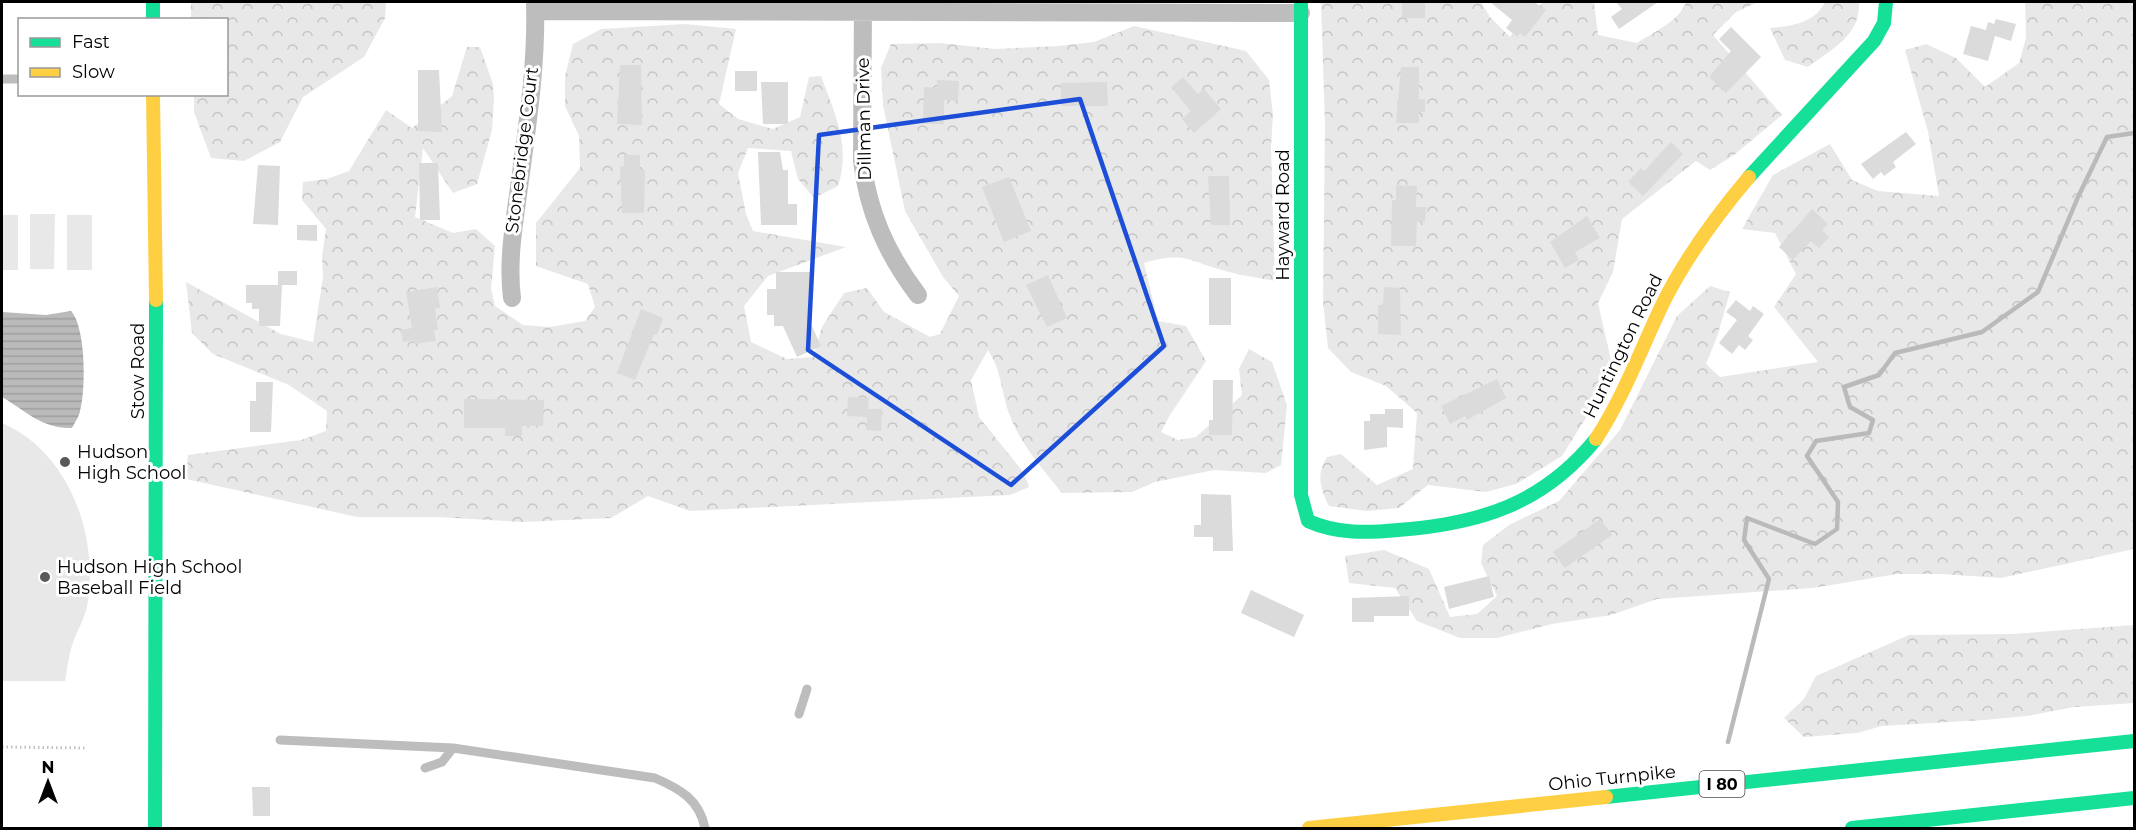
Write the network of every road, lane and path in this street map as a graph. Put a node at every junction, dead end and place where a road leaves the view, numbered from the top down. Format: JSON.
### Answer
{"nodes":[{"id":1,"x":153,"y":2,"type":"edge"},
{"id":2,"x":1886,"y":2,"type":"edge"},
{"id":3,"x":535,"y":6,"type":"edge"},
{"id":4,"x":863,"y":6,"type":"edge"},
{"id":5,"x":1301,"y":7,"type":"edge"},
{"id":6,"x":153,"y":18,"type":"edge"},
{"id":7,"x":2,"y":79,"type":"edge"},
{"id":8,"x":18,"y":79,"type":"edge"},
{"id":9,"x":153,"y":96,"type":"edge"},
{"id":10,"x":918,"y":295,"type":"dead end"},
{"id":11,"x":512,"y":298,"type":"dead end"},
{"id":12,"x":1301,"y":429,"type":"joint"},
{"id":13,"x":807,"y":689,"type":"dead end"},
{"id":14,"x":799,"y":714,"type":"dead end"},
{"id":15,"x":280,"y":740,"type":"dead end"},
{"id":16,"x":2134,"y":741,"type":"edge"},
{"id":17,"x":2,"y":747,"type":"edge"},
{"id":18,"x":87,"y":748,"type":"dead end"},
{"id":19,"x":453,"y":748,"type":"junction"},
{"id":20,"x":425,"y":768,"type":"dead end"},
{"id":21,"x":2134,"y":798,"type":"edge"},
{"id":22,"x":155,"y":828,"type":"edge"},
{"id":23,"x":705,"y":828,"type":"edge"},
{"id":24,"x":1309,"y":828,"type":"edge"},
{"id":25,"x":1852,"y":828,"type":"edge"}],
"edges":[{"from":1,"to":6,"type":"main road"},
{"from":2,"to":12,"type":"main road","name":"Huntington Road"},
{"from":3,"to":4,"type":"street"},
{"from":3,"to":11,"type":"street","name":"Stonebridge Court"},
{"from":4,"to":5,"type":"street"},
{"from":4,"to":10,"type":"street","name":"Dillman Drive"},
{"from":5,"to":12,"type":"main road","name":"Hayward Road"},
{"from":7,"to":8,"type":"lane"},
{"from":9,"to":22,"type":"main road","name":"Stow Road"},
{"from":13,"to":14,"type":"lane"},
{"from":15,"to":19,"type":"lane"},
{"from":16,"to":24,"type":"main road","name":"Ohio Turnpike","number":"I 80"},
{"from":17,"to":18,"type":"path"},
{"from":19,"to":20,"type":"lane"},
{"from":19,"to":23,"type":"lane"},
{"from":21,"to":25,"type":"main road"}]}
